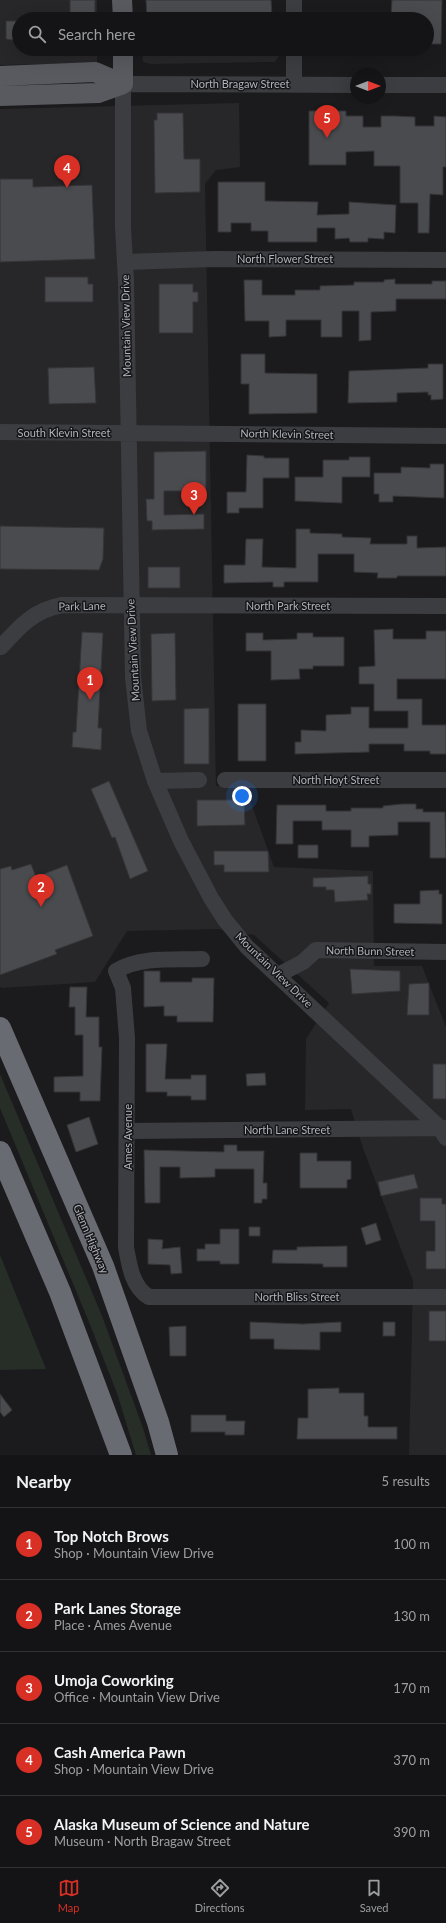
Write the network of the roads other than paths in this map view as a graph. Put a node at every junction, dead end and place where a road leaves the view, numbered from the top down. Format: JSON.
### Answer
{"nodes":[{"id":1,"x":122,"y":0,"type":"edge"},
{"id":2,"x":294,"y":0,"type":"edge"},
{"id":3,"x":122,"y":12,"type":"edge"},
{"id":4,"x":294,"y":12,"type":"edge"},
{"id":5,"x":123,"y":56,"type":"edge"},
{"id":6,"x":294,"y":56,"type":"edge"},
{"id":7,"x":0,"y":76,"type":"edge"},
{"id":8,"x":123,"y":84,"type":"junction"},
{"id":9,"x":294,"y":84,"type":"junction"},
{"id":10,"x":350,"y":85,"type":"edge"},
{"id":11,"x":386,"y":85,"type":"edge"},
{"id":12,"x":446,"y":85,"type":"edge"},
{"id":13,"x":0,"y":96,"type":"edge"},
{"id":14,"x":446,"y":260,"type":"edge"},
{"id":15,"x":125,"y":262,"type":"junction"},
{"id":16,"x":0,"y":432,"type":"edge"},
{"id":17,"x":129,"y":433,"type":"junction"},
{"id":18,"x":446,"y":436,"type":"edge"},
{"id":19,"x":131,"y":605,"type":"junction"},
{"id":20,"x":446,"y":606,"type":"edge"},
{"id":21,"x":1,"y":647,"type":"dead end"},
{"id":22,"x":199,"y":780,"type":"dead end"},
{"id":23,"x":225,"y":780,"type":"dead end"},
{"id":24,"x":446,"y":780,"type":"edge"},
{"id":25,"x":155,"y":781,"type":"junction"},
{"id":26,"x":446,"y":952,"type":"edge"},
{"id":27,"x":202,"y":959,"type":"dead end"},
{"id":28,"x":278,"y":975,"type":"junction"},
{"id":29,"x":0,"y":1028,"type":"edge"},
{"id":30,"x":128,"y":1131,"type":"junction"},
{"id":31,"x":444,"y":1131,"type":"edge"},
{"id":32,"x":0,"y":1152,"type":"edge"},
{"id":33,"x":149,"y":1297,"type":"joint"},
{"id":34,"x":446,"y":1297,"type":"edge"},
{"id":35,"x":121,"y":1455,"type":"edge"},
{"id":36,"x":167,"y":1455,"type":"edge"}],
"edges":[{"from":1,"to":3,"type":"main road"},
{"from":2,"to":4,"type":"street"},
{"from":5,"to":8,"type":"main road","name":"Mountain View Drive"},
{"from":6,"to":9,"type":"street"},
{"from":7,"to":8,"type":"main road"},
{"from":8,"to":9,"type":"street","name":"North Bragaw Street"},
{"from":8,"to":13,"type":"main road"},
{"from":8,"to":15,"type":"street","name":"Mountain View Drive"},
{"from":9,"to":10,"type":"street","name":"North Bragaw Street"},
{"from":11,"to":12,"type":"street"},
{"from":14,"to":15,"type":"street","name":"North Flower Street"},
{"from":15,"to":17,"type":"street","name":"Mountain View Drive"},
{"from":16,"to":17,"type":"street","name":"South Klevin Street"},
{"from":17,"to":18,"type":"street","name":"North Klevin Street"},
{"from":17,"to":19,"type":"street","name":"Mountain View Drive"},
{"from":19,"to":20,"type":"street","name":"North Park Street"},
{"from":19,"to":21,"type":"street","name":"Park Lane"},
{"from":19,"to":25,"type":"street","name":"Mountain View Drive"},
{"from":22,"to":25,"type":"street"},
{"from":23,"to":24,"type":"street","name":"North Hoyt Street"},
{"from":25,"to":28,"type":"street","name":"Mountain View Drive"},
{"from":26,"to":28,"type":"street","name":"North Bunn Street"},
{"from":27,"to":30,"type":"street","name":"Ames Avenue"},
{"from":28,"to":31,"type":"street","name":"Mountain View Drive"},
{"from":29,"to":36,"type":"highway","name":"Glenn Highway"},
{"from":30,"to":31,"type":"street","name":"North Lane Street"},
{"from":30,"to":33,"type":"street","name":"Ames Avenue"},
{"from":32,"to":35,"type":"highway"},
{"from":33,"to":34,"type":"street","name":"North Bliss Street"}]}
